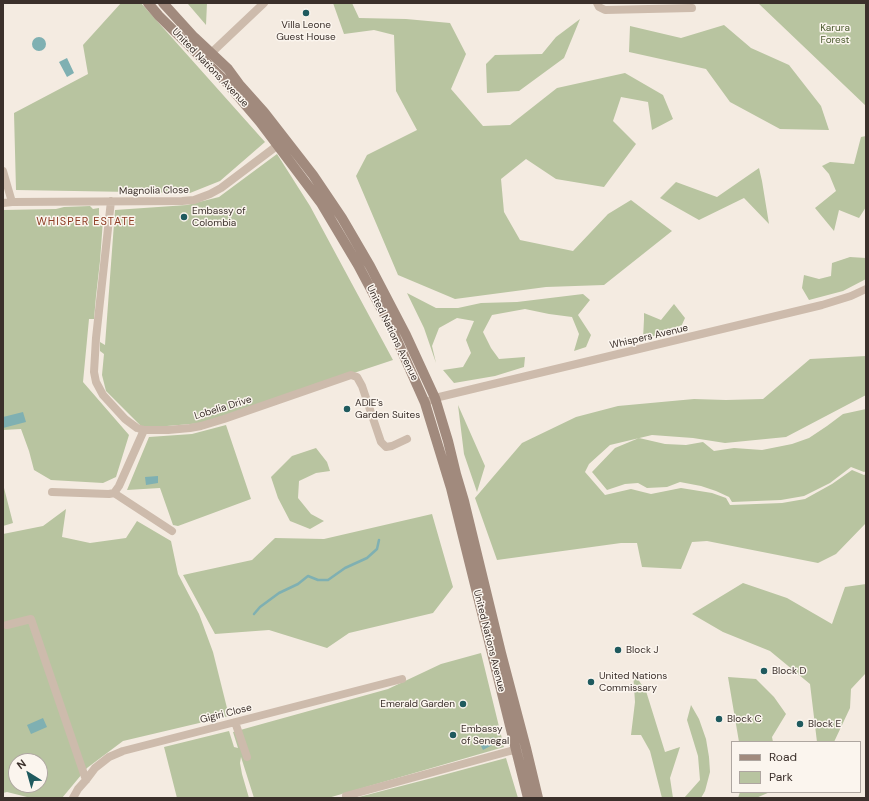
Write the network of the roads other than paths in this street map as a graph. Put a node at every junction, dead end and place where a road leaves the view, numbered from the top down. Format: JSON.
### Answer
{"nodes":[{"id":1,"x":148,"y":3,"type":"edge"},
{"id":2,"x":163,"y":3,"type":"edge"},
{"id":3,"x":264,"y":3,"type":"edge"},
{"id":4,"x":597,"y":3,"type":"edge"},
{"id":5,"x":692,"y":8,"type":"dead end"},
{"id":6,"x":211,"y":58,"type":"junction"},
{"id":7,"x":281,"y":142,"type":"junction"},
{"id":8,"x":3,"y":171,"type":"edge"},
{"id":9,"x":111,"y":201,"type":"junction"},
{"id":10,"x":12,"y":202,"type":"junction"},
{"id":11,"x":3,"y":203,"type":"edge"},
{"id":12,"x":866,"y":289,"type":"edge"},
{"id":13,"x":435,"y":398,"type":"junction"},
{"id":14,"x":425,"y":403,"type":"junction"},
{"id":15,"x":144,"y":430,"type":"junction"},
{"id":16,"x":407,"y":439,"type":"dead end"},
{"id":17,"x":52,"y":492,"type":"dead end"},
{"id":18,"x":114,"y":493,"type":"junction"},
{"id":19,"x":172,"y":531,"type":"dead end"},
{"id":20,"x":7,"y":626,"type":"dead end"},
{"id":21,"x":502,"y":676,"type":"junction"},
{"id":22,"x":402,"y":679,"type":"dead end"},
{"id":23,"x":236,"y":722,"type":"junction"},
{"id":24,"x":516,"y":750,"type":"junction"},
{"id":25,"x":247,"y":757,"type":"dead end"},
{"id":26,"x":86,"y":780,"type":"junction"},
{"id":27,"x":346,"y":796,"type":"dead end"},
{"id":28,"x":74,"y":798,"type":"edge"},
{"id":29,"x":528,"y":798,"type":"edge"},
{"id":30,"x":538,"y":798,"type":"edge"}],
"edges":[{"from":1,"to":6,"type":"street","name":"United Nations Avenue"},
{"from":2,"to":6,"type":"street","name":"United Nations Avenue"},
{"from":3,"to":6,"type":"street"},
{"from":4,"to":5,"type":"street"},
{"from":6,"to":7,"type":"street","name":"United Nations Avenue"},
{"from":7,"to":9,"type":"street","name":"Magnolia Close"},
{"from":7,"to":13,"type":"street","name":"United Nations Avenue"},
{"from":7,"to":14,"type":"street","name":"United Nations Avenue"},
{"from":8,"to":10,"type":"street"},
{"from":9,"to":10,"type":"street","name":"Magnolia Close"},
{"from":9,"to":15,"type":"street","name":"Lobelia Drive"},
{"from":10,"to":11,"type":"street","name":"Magnolia Close"},
{"from":12,"to":13,"type":"street","name":"Whispers Avenue"},
{"from":13,"to":14,"type":"street","name":"Whispers Avenue"},
{"from":13,"to":21,"type":"street","name":"United Nations Avenue"},
{"from":14,"to":21,"type":"street","name":"United Nations Avenue"},
{"from":15,"to":16,"type":"street","name":"Lobelia Drive"},
{"from":15,"to":18,"type":"street"},
{"from":17,"to":18,"type":"street"},
{"from":18,"to":19,"type":"street"},
{"from":20,"to":26,"type":"street"},
{"from":21,"to":24,"type":"street","name":"United Nations Avenue"},
{"from":21,"to":30,"type":"street","name":"United Nations Avenue"},
{"from":22,"to":23,"type":"street","name":"Gigiri Close"},
{"from":23,"to":25,"type":"street"},
{"from":23,"to":26,"type":"street","name":"Gigiri Close"},
{"from":24,"to":27,"type":"street"},
{"from":24,"to":29,"type":"street","name":"United Nations Avenue"},
{"from":26,"to":28,"type":"street","name":"Gigiri Close"}]}
